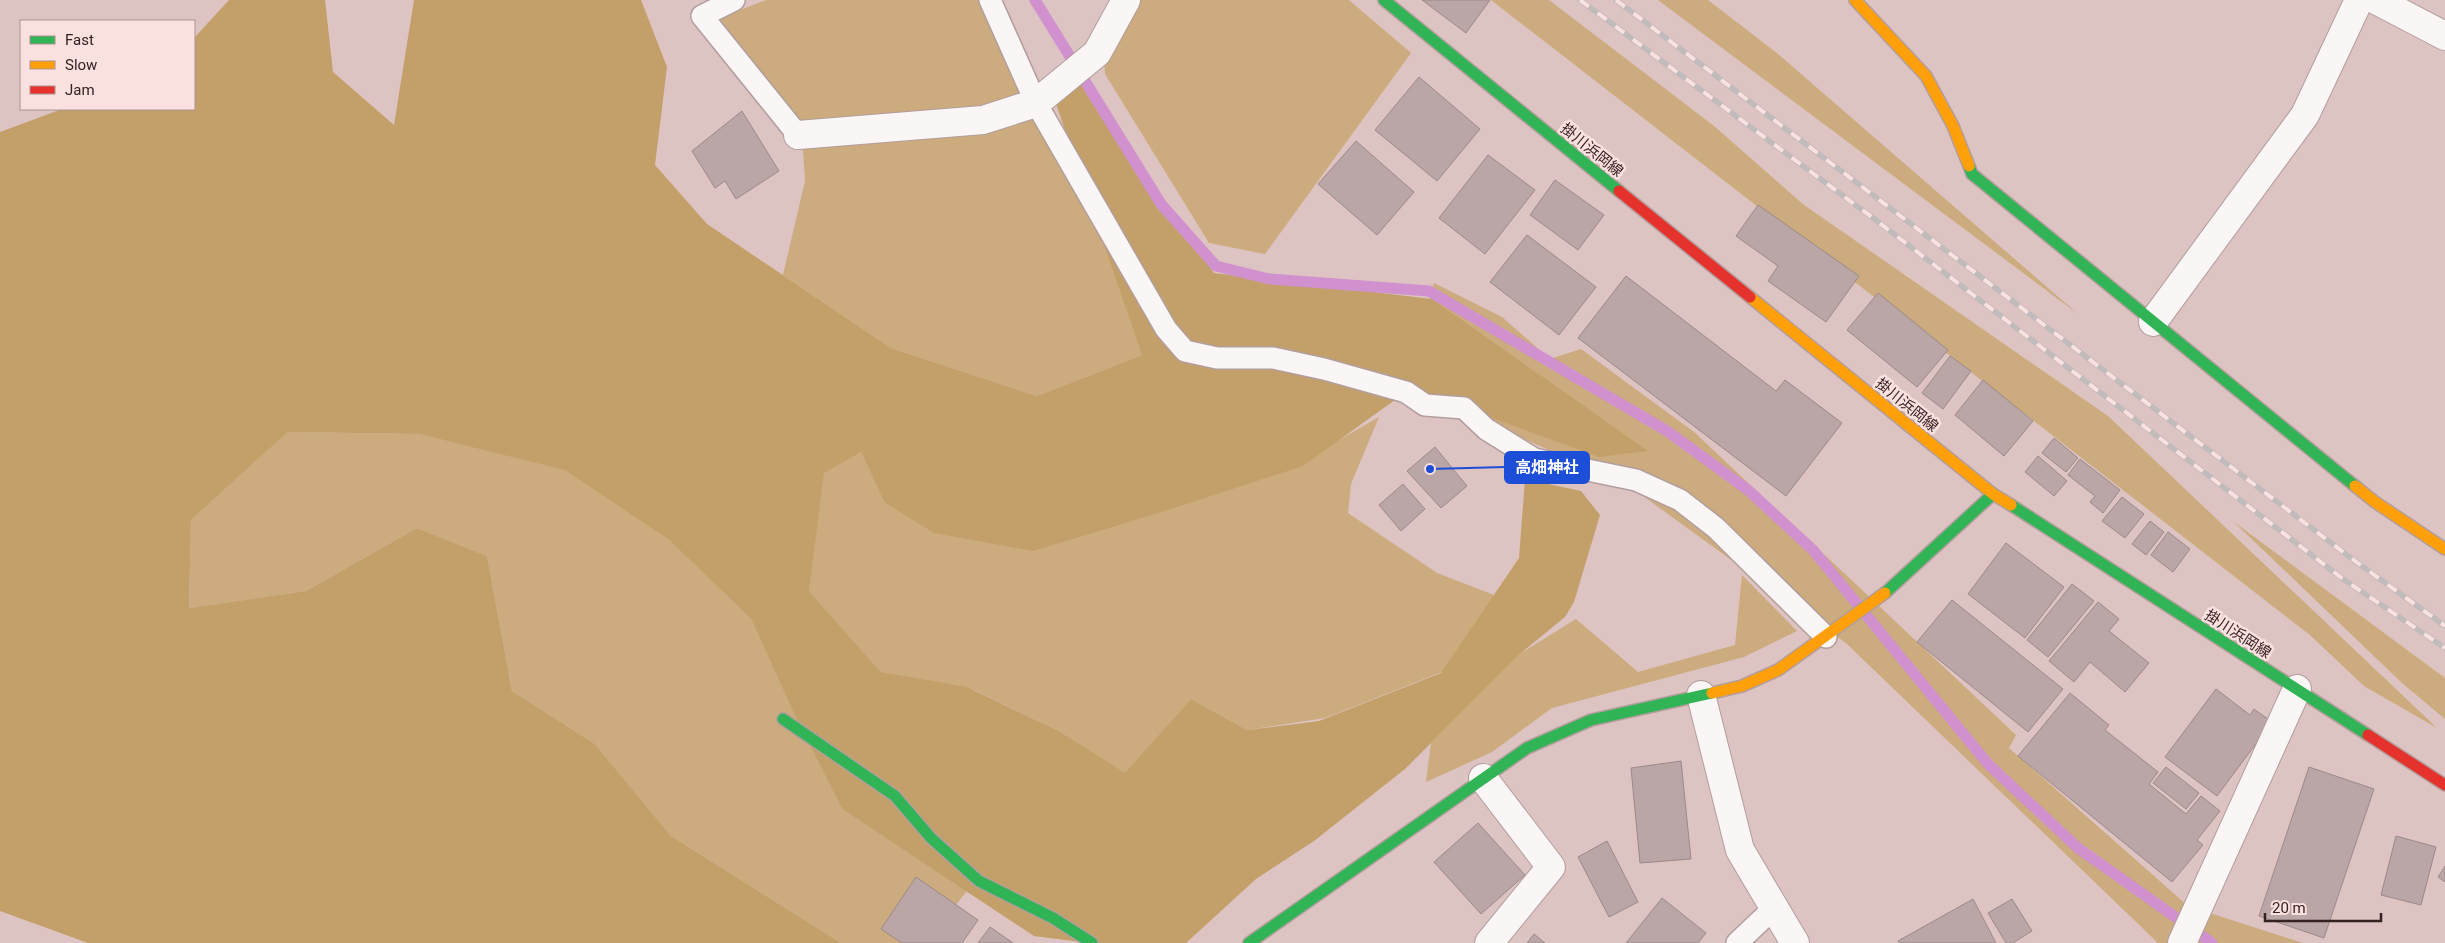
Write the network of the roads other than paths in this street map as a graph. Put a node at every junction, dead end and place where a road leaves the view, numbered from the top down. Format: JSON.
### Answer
{"nodes":[{"id":1,"x":734,"y":0,"type":"edge"},
{"id":2,"x":990,"y":0,"type":"edge"},
{"id":3,"x":1126,"y":0,"type":"edge"},
{"id":4,"x":1384,"y":0,"type":"edge"},
{"id":5,"x":1854,"y":0,"type":"edge"},
{"id":6,"x":2359,"y":0,"type":"edge"},
{"id":7,"x":2376,"y":0,"type":"edge"},
{"id":8,"x":2445,"y":36,"type":"edge"},
{"id":9,"x":1036,"y":103,"type":"junction"},
{"id":10,"x":798,"y":135,"type":"joint"},
{"id":11,"x":2153,"y":322,"type":"junction"},
{"id":12,"x":1993,"y":494,"type":"junction"},
{"id":13,"x":2445,"y":549,"type":"edge"},
{"id":14,"x":1832,"y":632,"type":"junction"},
{"id":15,"x":2297,"y":689,"type":"junction"},
{"id":16,"x":1701,"y":695,"type":"junction"},
{"id":17,"x":783,"y":719,"type":"dead end"},
{"id":18,"x":1482,"y":778,"type":"junction"},
{"id":19,"x":2445,"y":784,"type":"edge"},
{"id":20,"x":1774,"y":908,"type":"junction"},
{"id":21,"x":1092,"y":943,"type":"edge"},
{"id":22,"x":1249,"y":943,"type":"edge"},
{"id":23,"x":1488,"y":943,"type":"edge"},
{"id":24,"x":1737,"y":943,"type":"edge"},
{"id":25,"x":1795,"y":943,"type":"edge"},
{"id":26,"x":2182,"y":943,"type":"edge"}],
"edges":[{"from":1,"to":10,"type":"lane"},
{"from":2,"to":9,"type":"lane"},
{"from":3,"to":9,"type":"street"},
{"from":4,"to":12,"type":"street","name":"掛川浜岡線"},
{"from":5,"to":11,"type":"street"},
{"from":6,"to":11,"type":"street"},
{"from":7,"to":8,"type":"street"},
{"from":9,"to":10,"type":"street"},
{"from":9,"to":14,"type":"lane"},
{"from":11,"to":13,"type":"street"},
{"from":12,"to":14,"type":"street"},
{"from":12,"to":15,"type":"street","name":"掛川浜岡線"},
{"from":14,"to":16,"type":"street"},
{"from":15,"to":19,"type":"street","name":"掛川浜岡線"},
{"from":15,"to":26,"type":"street"},
{"from":16,"to":18,"type":"street"},
{"from":16,"to":20,"type":"street"},
{"from":17,"to":21,"type":"street"},
{"from":18,"to":22,"type":"street"},
{"from":18,"to":23,"type":"street"},
{"from":20,"to":24,"type":"lane"},
{"from":20,"to":25,"type":"street"}]}
